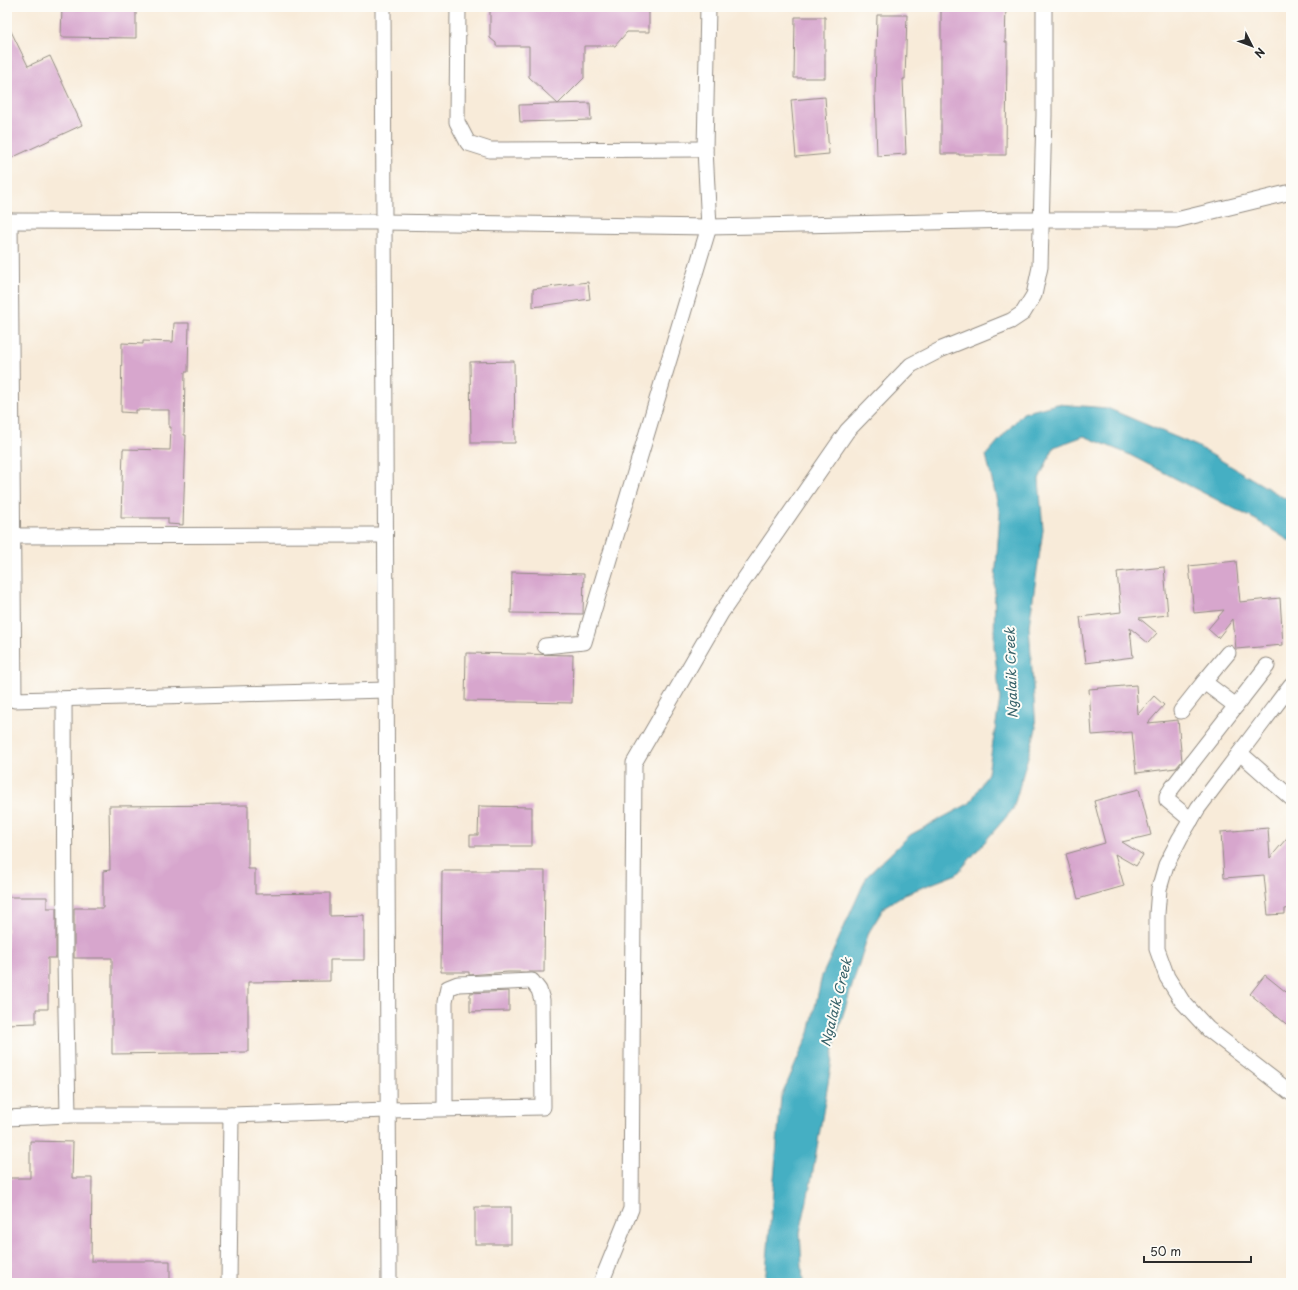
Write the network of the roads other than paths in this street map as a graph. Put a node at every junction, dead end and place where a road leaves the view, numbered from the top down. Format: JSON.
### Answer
{"nodes":[{"id":1,"x":382,"y":7,"type":"edge"},
{"id":2,"x":458,"y":7,"type":"edge"},
{"id":3,"x":708,"y":7,"type":"edge"},
{"id":4,"x":1044,"y":7,"type":"edge"},
{"id":5,"x":705,"y":149,"type":"junction"},
{"id":6,"x":1291,"y":192,"type":"edge"},
{"id":7,"x":1042,"y":220,"type":"junction"},
{"id":8,"x":8,"y":221,"type":"edge"},
{"id":9,"x":384,"y":222,"type":"junction"},
{"id":10,"x":709,"y":227,"type":"junction"},
{"id":11,"x":385,"y":535,"type":"junction"},
{"id":12,"x":10,"y":536,"type":"edge"},
{"id":13,"x":545,"y":646,"type":"dead end"},
{"id":14,"x":1228,"y":653,"type":"dead end"},
{"id":15,"x":1268,"y":666,"type":"dead end"},
{"id":16,"x":1204,"y":682,"type":"junction"},
{"id":17,"x":1291,"y":685,"type":"edge"},
{"id":18,"x":386,"y":690,"type":"junction"},
{"id":19,"x":11,"y":700,"type":"edge"},
{"id":20,"x":64,"y":700,"type":"junction"},
{"id":21,"x":1236,"y":706,"type":"junction"},
{"id":22,"x":1181,"y":711,"type":"dead end"},
{"id":23,"x":1240,"y":753,"type":"junction"},
{"id":24,"x":1291,"y":798,"type":"edge"},
{"id":25,"x":1190,"y":820,"type":"junction"},
{"id":26,"x":1291,"y":1093,"type":"edge"},
{"id":27,"x":445,"y":1109,"type":"junction"},
{"id":28,"x":388,"y":1110,"type":"junction"},
{"id":29,"x":68,"y":1115,"type":"junction"},
{"id":30,"x":232,"y":1115,"type":"junction"},
{"id":31,"x":7,"y":1118,"type":"edge"},
{"id":32,"x":229,"y":1283,"type":"edge"},
{"id":33,"x":389,"y":1283,"type":"edge"},
{"id":34,"x":601,"y":1283,"type":"edge"}],
"edges":[{"from":1,"to":9,"type":"street"},
{"from":2,"to":5,"type":"street"},
{"from":3,"to":5,"type":"street"},
{"from":4,"to":7,"type":"street"},
{"from":5,"to":10,"type":"street"},
{"from":6,"to":7,"type":"street"},
{"from":7,"to":10,"type":"street"},
{"from":7,"to":34,"type":"street"},
{"from":8,"to":9,"type":"street"},
{"from":8,"to":12,"type":"street"},
{"from":9,"to":10,"type":"street"},
{"from":9,"to":11,"type":"street"},
{"from":10,"to":13,"type":"street"},
{"from":11,"to":12,"type":"street"},
{"from":11,"to":18,"type":"street"},
{"from":12,"to":19,"type":"street"},
{"from":14,"to":16,"type":"street"},
{"from":15,"to":21,"type":"street"},
{"from":16,"to":21,"type":"street"},
{"from":16,"to":22,"type":"street"},
{"from":17,"to":23,"type":"street"},
{"from":18,"to":20,"type":"street"},
{"from":18,"to":28,"type":"street"},
{"from":19,"to":20,"type":"street"},
{"from":20,"to":29,"type":"street"},
{"from":21,"to":25,"type":"street"},
{"from":23,"to":24,"type":"street"},
{"from":23,"to":25,"type":"street"},
{"from":25,"to":26,"type":"street"},
{"from":27,"to":27,"type":"street"},
{"from":27,"to":28,"type":"street"},
{"from":28,"to":30,"type":"street"},
{"from":28,"to":33,"type":"street"},
{"from":29,"to":30,"type":"street"},
{"from":29,"to":31,"type":"street"},
{"from":30,"to":32,"type":"street"}]}
